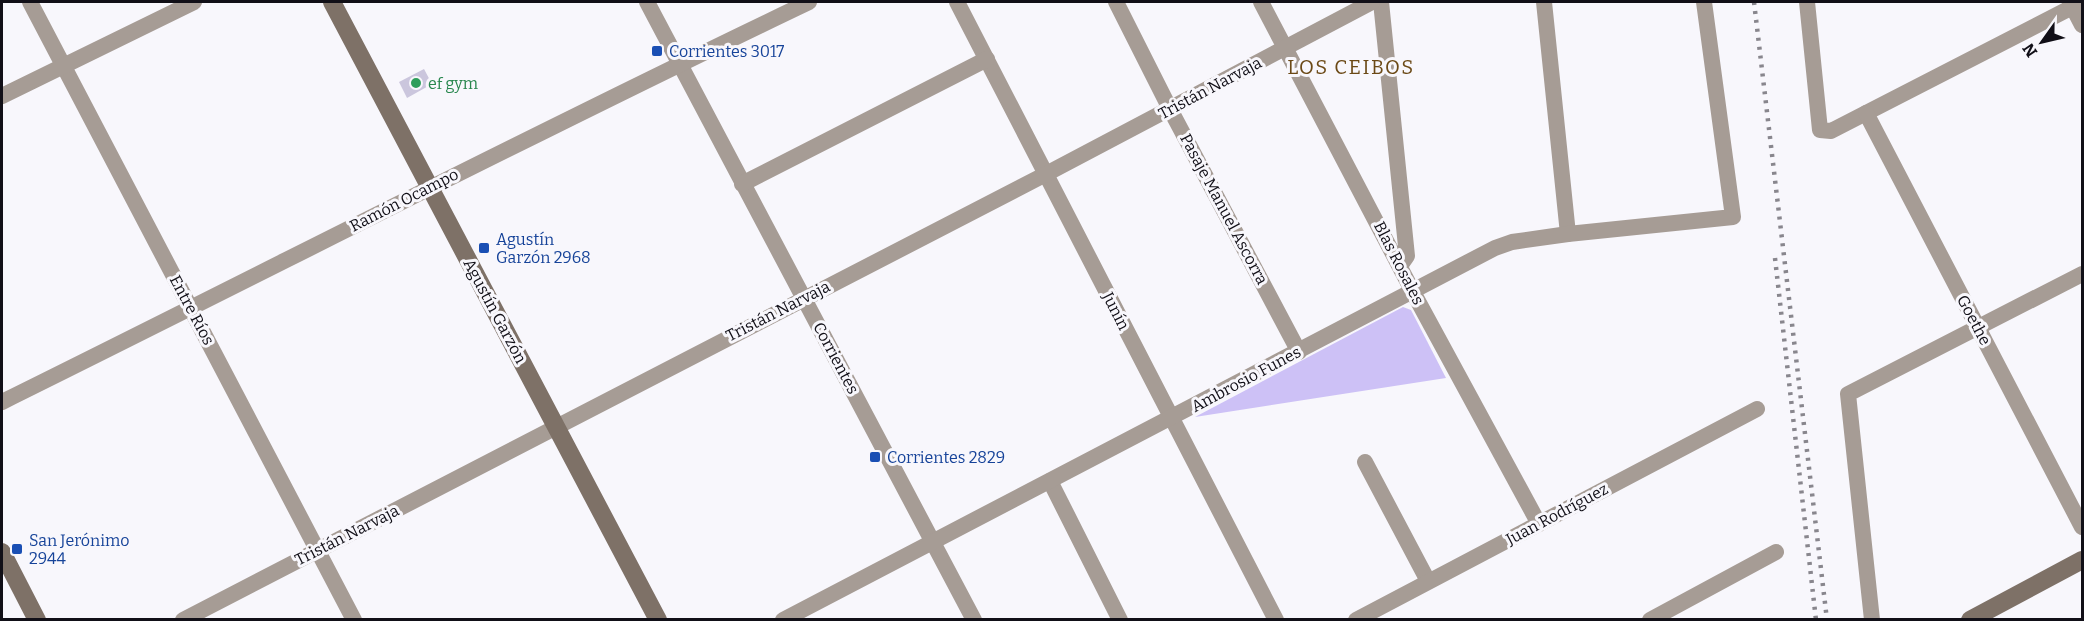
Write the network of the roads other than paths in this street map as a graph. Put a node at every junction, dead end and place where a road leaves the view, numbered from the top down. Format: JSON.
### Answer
{"nodes":[{"id":1,"x":30,"y":2,"type":"edge"},
{"id":2,"x":194,"y":2,"type":"edge"},
{"id":3,"x":332,"y":2,"type":"edge"},
{"id":4,"x":647,"y":2,"type":"edge"},
{"id":5,"x":809,"y":2,"type":"edge"},
{"id":6,"x":957,"y":2,"type":"edge"},
{"id":7,"x":1116,"y":2,"type":"edge"},
{"id":8,"x":1261,"y":2,"type":"edge"},
{"id":9,"x":1372,"y":2,"type":"edge"},
{"id":10,"x":1381,"y":2,"type":"edge"},
{"id":11,"x":1544,"y":2,"type":"edge"},
{"id":12,"x":1704,"y":2,"type":"edge"},
{"id":13,"x":1807,"y":2,"type":"edge"},
{"id":14,"x":2075,"y":3,"type":"edge"},
{"id":15,"x":2082,"y":25,"type":"edge"},
{"id":16,"x":1285,"y":47,"type":"junction"},
{"id":17,"x":987,"y":59,"type":"junction"},
{"id":18,"x":680,"y":63,"type":"junction"},
{"id":19,"x":64,"y":65,"type":"junction"},
{"id":20,"x":2,"y":96,"type":"edge"},
{"id":21,"x":1170,"y":109,"type":"junction"},
{"id":22,"x":1866,"y":114,"type":"junction"},
{"id":23,"x":1046,"y":174,"type":"junction"},
{"id":24,"x":742,"y":184,"type":"junction"},
{"id":25,"x":430,"y":187,"type":"junction"},
{"id":26,"x":1568,"y":234,"type":"junction"},
{"id":27,"x":1401,"y":266,"type":"junction"},
{"id":28,"x":2082,"y":274,"type":"edge"},
{"id":29,"x":1413,"y":292,"type":"junction"},
{"id":30,"x":804,"y":298,"type":"junction"},
{"id":31,"x":191,"y":309,"type":"junction"},
{"id":32,"x":1978,"y":328,"type":"junction"},
{"id":33,"x":1299,"y":351,"type":"junction"},
{"id":34,"x":2,"y":402,"type":"edge"},
{"id":35,"x":1757,"y":409,"type":"dead end"},
{"id":36,"x":1172,"y":418,"type":"junction"},
{"id":37,"x":556,"y":427,"type":"junction"},
{"id":38,"x":1365,"y":462,"type":"dead end"},
{"id":39,"x":1050,"y":481,"type":"junction"},
{"id":40,"x":1539,"y":524,"type":"junction"},
{"id":41,"x":2082,"y":527,"type":"edge"},
{"id":42,"x":932,"y":541,"type":"junction"},
{"id":43,"x":318,"y":550,"type":"junction"},
{"id":44,"x":2,"y":552,"type":"edge"},
{"id":45,"x":1776,"y":552,"type":"dead end"},
{"id":46,"x":2082,"y":560,"type":"edge"},
{"id":47,"x":1428,"y":581,"type":"junction"},
{"id":48,"x":37,"y":620,"type":"edge"},
{"id":49,"x":183,"y":620,"type":"edge"},
{"id":50,"x":354,"y":620,"type":"edge"},
{"id":51,"x":658,"y":620,"type":"edge"},
{"id":52,"x":783,"y":620,"type":"edge"},
{"id":53,"x":974,"y":620,"type":"edge"},
{"id":54,"x":1120,"y":620,"type":"edge"},
{"id":55,"x":1276,"y":620,"type":"edge"},
{"id":56,"x":1356,"y":620,"type":"edge"},
{"id":57,"x":1650,"y":620,"type":"edge"},
{"id":58,"x":1872,"y":620,"type":"edge"},
{"id":59,"x":1970,"y":620,"type":"edge"}],
"edges":[{"from":1,"to":19,"type":"street","name":"Entre Ríos"},
{"from":2,"to":19,"type":"street"},
{"from":3,"to":25,"type":"main road","name":"Agustín Garzón"},
{"from":4,"to":18,"type":"street","name":"Corrientes"},
{"from":5,"to":18,"type":"street","name":"Ramón Ocampo"},
{"from":6,"to":17,"type":"street","name":"Junín"},
{"from":7,"to":21,"type":"street","name":"Pasaje Manuel Ascorra"},
{"from":8,"to":16,"type":"street","name":"Blas Rosales"},
{"from":9,"to":16,"type":"street","name":"Tristán Narvaja"},
{"from":10,"to":27,"type":"street"},
{"from":11,"to":26,"type":"street"},
{"from":12,"to":26,"type":"street","name":"Ambrosio Funes"},
{"from":13,"to":22,"type":"street"},
{"from":14,"to":15,"type":"street"},
{"from":14,"to":22,"type":"street"},
{"from":16,"to":21,"type":"street","name":"Tristán Narvaja"},
{"from":16,"to":27,"type":"street","name":"Blas Rosales"},
{"from":17,"to":23,"type":"street","name":"Junín"},
{"from":17,"to":24,"type":"street"},
{"from":18,"to":24,"type":"street","name":"Corrientes"},
{"from":18,"to":25,"type":"street","name":"Ramón Ocampo"},
{"from":19,"to":20,"type":"street"},
{"from":19,"to":31,"type":"street","name":"Entre Ríos"},
{"from":21,"to":23,"type":"street","name":"Tristán Narvaja"},
{"from":21,"to":33,"type":"street","name":"Pasaje Manuel Ascorra"},
{"from":22,"to":32,"type":"street","name":"Goethe"},
{"from":23,"to":30,"type":"street","name":"Tristán Narvaja"},
{"from":23,"to":36,"type":"street","name":"Junín"},
{"from":24,"to":30,"type":"street","name":"Corrientes"},
{"from":25,"to":31,"type":"street","name":"Ramón Ocampo"},
{"from":25,"to":37,"type":"main road","name":"Agustín Garzón"},
{"from":26,"to":29,"type":"street","name":"Ambrosio Funes"},
{"from":27,"to":29,"type":"street","name":"Blas Rosales"},
{"from":28,"to":32,"type":"street"},
{"from":29,"to":33,"type":"street","name":"Ambrosio Funes"},
{"from":29,"to":40,"type":"street","name":"Blas Rosales"},
{"from":30,"to":37,"type":"street","name":"Tristán Narvaja"},
{"from":30,"to":42,"type":"street","name":"Corrientes"},
{"from":31,"to":34,"type":"street","name":"Ramón Ocampo"},
{"from":31,"to":43,"type":"street","name":"Entre Ríos"},
{"from":32,"to":41,"type":"street","name":"Goethe"},
{"from":32,"to":58,"type":"street"},
{"from":33,"to":36,"type":"street","name":"Ambrosio Funes"},
{"from":35,"to":40,"type":"street","name":"Juan Rodríguez"},
{"from":36,"to":39,"type":"street","name":"Ambrosio Funes"},
{"from":36,"to":55,"type":"street","name":"Junín"},
{"from":37,"to":43,"type":"street","name":"Tristán Narvaja"},
{"from":37,"to":51,"type":"main road","name":"Agustín Garzón"},
{"from":38,"to":47,"type":"street"},
{"from":39,"to":42,"type":"street","name":"Ambrosio Funes"},
{"from":39,"to":54,"type":"street"},
{"from":40,"to":47,"type":"street","name":"Juan Rodríguez"},
{"from":42,"to":52,"type":"street","name":"Ambrosio Funes"},
{"from":42,"to":53,"type":"street","name":"Corrientes"},
{"from":43,"to":49,"type":"street","name":"Tristán Narvaja"},
{"from":43,"to":50,"type":"street","name":"Entre Ríos"},
{"from":44,"to":48,"type":"main road"},
{"from":45,"to":57,"type":"street"},
{"from":46,"to":59,"type":"main road"},
{"from":47,"to":56,"type":"street","name":"Juan Rodríguez"}]}
